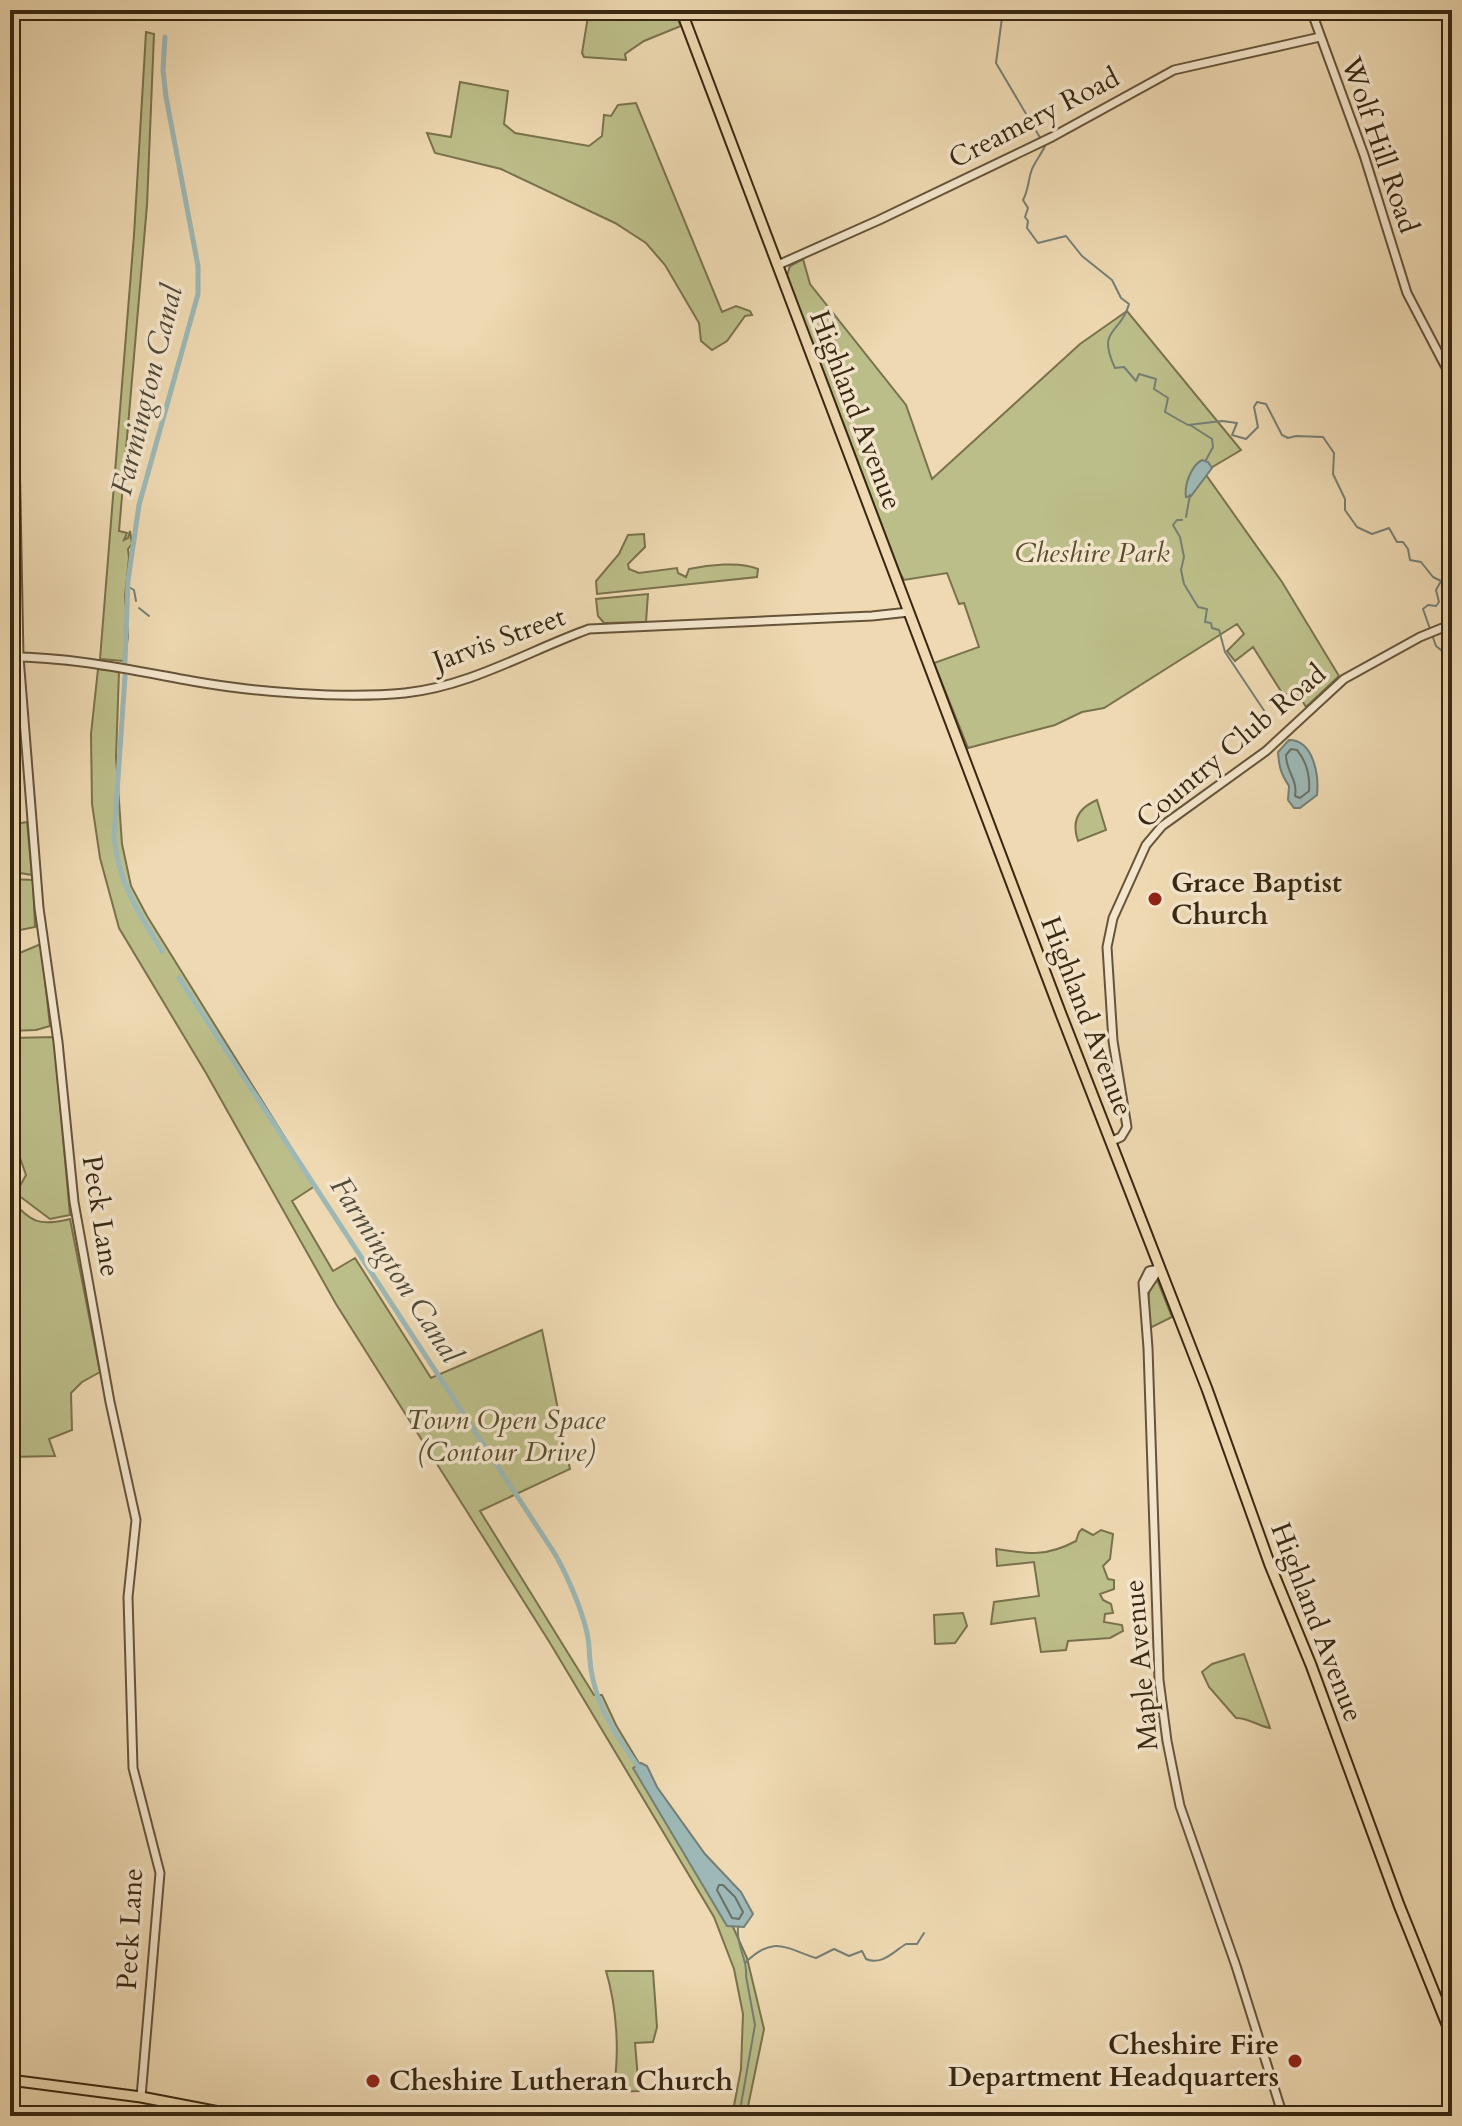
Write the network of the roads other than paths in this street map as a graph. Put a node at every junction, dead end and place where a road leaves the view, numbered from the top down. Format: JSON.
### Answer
{"nodes":[{"id":1,"x":681,"y":10,"type":"edge"},
{"id":2,"x":1311,"y":10,"type":"edge"},
{"id":3,"x":1320,"y":37,"type":"junction"},
{"id":4,"x":778,"y":265,"type":"junction"},
{"id":5,"x":10,"y":336,"type":"edge"},
{"id":6,"x":1452,"y":379,"type":"edge"},
{"id":7,"x":909,"y":612,"type":"junction"},
{"id":8,"x":1452,"y":624,"type":"edge"},
{"id":9,"x":10,"y":657,"type":"edge"},
{"id":10,"x":19,"y":657,"type":"junction"},
{"id":11,"x":1112,"y":1141,"type":"junction"},
{"id":12,"x":1159,"y":1269,"type":"junction"},
{"id":13,"x":1452,"y":2037,"type":"edge"},
{"id":14,"x":10,"y":2080,"type":"edge"},
{"id":15,"x":141,"y":2097,"type":"junction"},
{"id":16,"x":240,"y":2116,"type":"edge"},
{"id":17,"x":1283,"y":2116,"type":"edge"}],
"edges":[{"from":1,"to":4,"type":"main road","name":"Highland Avenue"},
{"from":2,"to":3,"type":"street","name":"Wolf Hill Road"},
{"from":3,"to":4,"type":"street","name":"Creamery Road"},
{"from":3,"to":6,"type":"street","name":"Wolf Hill Road"},
{"from":4,"to":7,"type":"main road","name":"Highland Avenue"},
{"from":5,"to":10,"type":"street","name":"Peck Lane"},
{"from":7,"to":10,"type":"street","name":"Jarvis Street"},
{"from":7,"to":11,"type":"main road","name":"Highland Avenue"},
{"from":8,"to":11,"type":"street","name":"Country Club Road"},
{"from":9,"to":10,"type":"street","name":"Jarvis Street"},
{"from":10,"to":15,"type":"street","name":"Peck Lane"},
{"from":11,"to":12,"type":"main road","name":"Highland Avenue"},
{"from":12,"to":13,"type":"main road","name":"Highland Avenue"},
{"from":12,"to":17,"type":"street","name":"Maple Avenue"},
{"from":14,"to":15,"type":"main road"},
{"from":15,"to":16,"type":"main road"}]}
